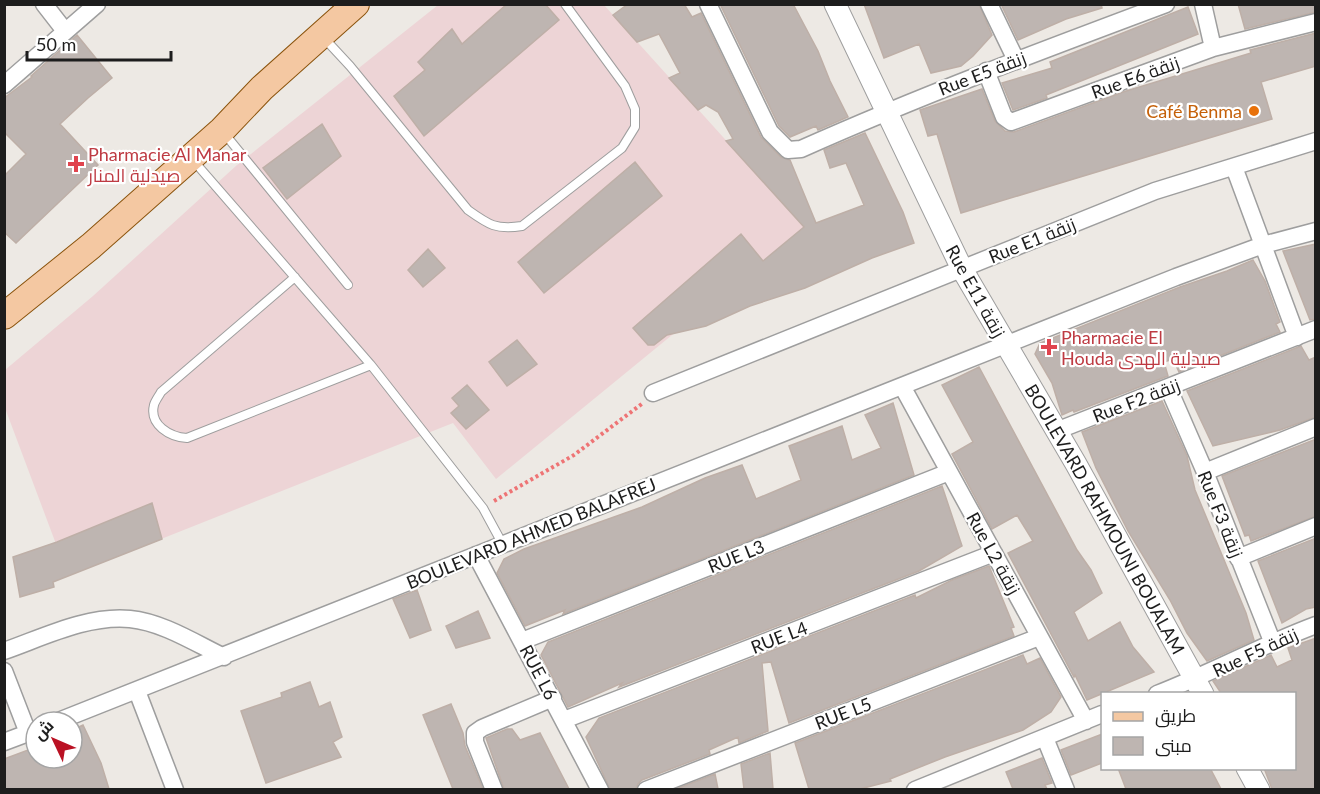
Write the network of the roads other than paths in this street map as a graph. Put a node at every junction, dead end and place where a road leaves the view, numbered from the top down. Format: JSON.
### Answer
{"nodes":[{"id":1,"x":44,"y":4,"type":"edge"},
{"id":2,"x":97,"y":4,"type":"edge"},
{"id":3,"x":356,"y":4,"type":"edge"},
{"id":4,"x":564,"y":4,"type":"edge"},
{"id":5,"x":708,"y":4,"type":"edge"},
{"id":6,"x":835,"y":4,"type":"edge"},
{"id":7,"x":989,"y":4,"type":"edge"},
{"id":8,"x":1166,"y":4,"type":"edge"},
{"id":9,"x":1203,"y":4,"type":"edge"},
{"id":10,"x":1316,"y":22,"type":"edge"},
{"id":11,"x":65,"y":31,"type":"junction"},
{"id":12,"x":321,"y":35,"type":"junction"},
{"id":13,"x":1213,"y":48,"type":"junction"},
{"id":14,"x":1016,"y":60,"type":"junction"},
{"id":15,"x":986,"y":71,"type":"junction"},
{"id":16,"x":4,"y":85,"type":"edge"},
{"id":17,"x":886,"y":111,"type":"junction"},
{"id":18,"x":222,"y":130,"type":"junction"},
{"id":19,"x":1316,"y":141,"type":"edge"},
{"id":20,"x":191,"y":157,"type":"junction"},
{"id":21,"x":1234,"y":166,"type":"junction"},
{"id":22,"x":1316,"y":231,"type":"edge"},
{"id":23,"x":1263,"y":245,"type":"junction"},
{"id":24,"x":962,"y":268,"type":"junction"},
{"id":25,"x":295,"y":278,"type":"junction"},
{"id":26,"x":348,"y":285,"type":"dead end"},
{"id":27,"x":4,"y":316,"type":"edge"},
{"id":28,"x":1316,"y":329,"type":"edge"},
{"id":29,"x":1297,"y":337,"type":"junction"},
{"id":30,"x":1005,"y":345,"type":"junction"},
{"id":31,"x":371,"y":365,"type":"junction"},
{"id":32,"x":902,"y":386,"type":"junction"},
{"id":33,"x":1168,"y":387,"type":"junction"},
{"id":34,"x":653,"y":393,"type":"road end"},
{"id":35,"x":1316,"y":426,"type":"edge"},
{"id":36,"x":1056,"y":431,"type":"junction"},
{"id":37,"x":949,"y":472,"type":"junction"},
{"id":38,"x":1204,"y":472,"type":"junction"},
{"id":39,"x":1316,"y":526,"type":"edge"},
{"id":40,"x":502,"y":543,"type":"junction"},
{"id":41,"x":994,"y":553,"type":"junction"},
{"id":42,"x":476,"y":555,"type":"junction"},
{"id":43,"x":1238,"y":558,"type":"junction"},
{"id":44,"x":1316,"y":625,"type":"edge"},
{"id":45,"x":1039,"y":637,"type":"junction"},
{"id":46,"x":522,"y":641,"type":"junction"},
{"id":47,"x":1272,"y":641,"type":"junction"},
{"id":48,"x":4,"y":651,"type":"edge"},
{"id":49,"x":224,"y":657,"type":"junction"},
{"id":50,"x":4,"y":671,"type":"edge"},
{"id":51,"x":1199,"y":686,"type":"edge"},
{"id":52,"x":137,"y":691,"type":"junction"},
{"id":53,"x":1163,"y":692,"type":"edge"},
{"id":54,"x":552,"y":698,"type":"junction"},
{"id":55,"x":84,"y":711,"type":"edge"},
{"id":56,"x":24,"y":714,"type":"edge"},
{"id":57,"x":1101,"y":714,"type":"edge"},
{"id":58,"x":564,"y":720,"type":"junction"},
{"id":59,"x":1086,"y":721,"type":"junction"},
{"id":60,"x":24,"y":734,"type":"edge"},
{"id":61,"x":1045,"y":738,"type":"junction"},
{"id":62,"x":4,"y":742,"type":"edge"},
{"id":63,"x":1248,"y":770,"type":"edge"},
{"id":64,"x":171,"y":788,"type":"edge"},
{"id":65,"x":494,"y":789,"type":"edge"},
{"id":66,"x":600,"y":789,"type":"edge"},
{"id":67,"x":646,"y":789,"type":"edge"},
{"id":68,"x":915,"y":789,"type":"edge"},
{"id":69,"x":1066,"y":789,"type":"edge"},
{"id":70,"x":1259,"y":789,"type":"edge"}],
"edges":[{"from":1,"to":11,"type":"street"},
{"from":2,"to":11,"type":"street"},
{"from":3,"to":12,"type":"main road"},
{"from":4,"to":12,"type":"lane"},
{"from":5,"to":17,"type":"street","name":"Rue E5 زنقة"},
{"from":6,"to":17,"type":"street","name":"Rue E11 زنقة"},
{"from":7,"to":14,"type":"street"},
{"from":8,"to":14,"type":"street","name":"Rue E5 زنقة"},
{"from":9,"to":13,"type":"street"},
{"from":10,"to":13,"type":"street","name":"Rue E6 زنقة"},
{"from":11,"to":16,"type":"street"},
{"from":12,"to":18,"type":"main road"},
{"from":13,"to":15,"type":"street","name":"Rue E6 زنقة"},
{"from":14,"to":15,"type":"street","name":"Rue E5 زنقة"},
{"from":15,"to":17,"type":"street","name":"Rue E5 زنقة"},
{"from":17,"to":24,"type":"street","name":"Rue E11 زنقة"},
{"from":18,"to":20,"type":"main road"},
{"from":18,"to":26,"type":"lane"},
{"from":19,"to":21,"type":"street","name":"Rue E1 زنقة"},
{"from":20,"to":25,"type":"lane"},
{"from":20,"to":27,"type":"main road"},
{"from":21,"to":23,"type":"street"},
{"from":21,"to":24,"type":"street","name":"Rue E1 زنقة"},
{"from":22,"to":23,"type":"street","name":"Rue E11 زنقة"},
{"from":23,"to":29,"type":"street"},
{"from":23,"to":30,"type":"street","name":"Rue E11 زنقة"},
{"from":24,"to":30,"type":"street","name":"Rue E11 زنقة"},
{"from":24,"to":34,"type":"street","name":"Rue E1 زنقة"},
{"from":25,"to":31,"type":"lane"},
{"from":25,"to":31,"type":"lane"},
{"from":28,"to":29,"type":"street","name":"Rue F2 زنقة"},
{"from":29,"to":33,"type":"street","name":"Rue F2 زنقة"},
{"from":30,"to":32,"type":"street","name":"BOULEVARD AHMED BALAFREJ"},
{"from":30,"to":36,"type":"street","name":"BOULEVARD RAHMOUNI BOUALAM"},
{"from":31,"to":40,"type":"lane"},
{"from":32,"to":37,"type":"street","name":"Rue L2 زنقة"},
{"from":32,"to":40,"type":"street","name":"BOULEVARD AHMED BALAFREJ"},
{"from":33,"to":36,"type":"street","name":"Rue F2 زنقة"},
{"from":33,"to":38,"type":"street","name":"Rue F3 زنقة"},
{"from":35,"to":38,"type":"street"},
{"from":36,"to":51,"type":"street","name":"BOULEVARD RAHMOUNI BOUALAM"},
{"from":37,"to":41,"type":"street","name":"Rue L2 زنقة"},
{"from":37,"to":46,"type":"street","name":"RUE L3"},
{"from":38,"to":43,"type":"street","name":"Rue F3 زنقة"},
{"from":39,"to":43,"type":"street"},
{"from":40,"to":42,"type":"street","name":"BOULEVARD AHMED BALAFREJ"},
{"from":41,"to":45,"type":"street","name":"Rue L2 زنقة"},
{"from":41,"to":58,"type":"street","name":"RUE L4"},
{"from":42,"to":46,"type":"street","name":"RUE L6"},
{"from":42,"to":49,"type":"street","name":"BOULEVARD AHMED BALAFREJ"},
{"from":43,"to":47,"type":"street","name":"Rue F3 زنقة"},
{"from":44,"to":47,"type":"street","name":"Rue F5 زنقة"},
{"from":45,"to":59,"type":"street","name":"Rue L2 زنقة"},
{"from":45,"to":67,"type":"street","name":"RUE L5"},
{"from":46,"to":54,"type":"street","name":"RUE L6"},
{"from":47,"to":51,"type":"street","name":"Rue F5 زنقة"},
{"from":48,"to":49,"type":"street"},
{"from":49,"to":52,"type":"street","name":"BOULEVARD AHMED BALAFREJ"},
{"from":50,"to":56,"type":"street"},
{"from":51,"to":53,"type":"street","name":"Rue F5 زنقة"},
{"from":52,"to":55,"type":"street","name":"BOULEVARD AHMED BALAFREJ"},
{"from":52,"to":64,"type":"street"},
{"from":54,"to":58,"type":"street","name":"RUE L6"},
{"from":54,"to":65,"type":"street"},
{"from":57,"to":59,"type":"street"},
{"from":58,"to":66,"type":"street","name":"RUE L6"},
{"from":59,"to":61,"type":"street"},
{"from":60,"to":62,"type":"street"},
{"from":61,"to":68,"type":"street"},
{"from":61,"to":69,"type":"street"},
{"from":63,"to":70,"type":"street"}]}
